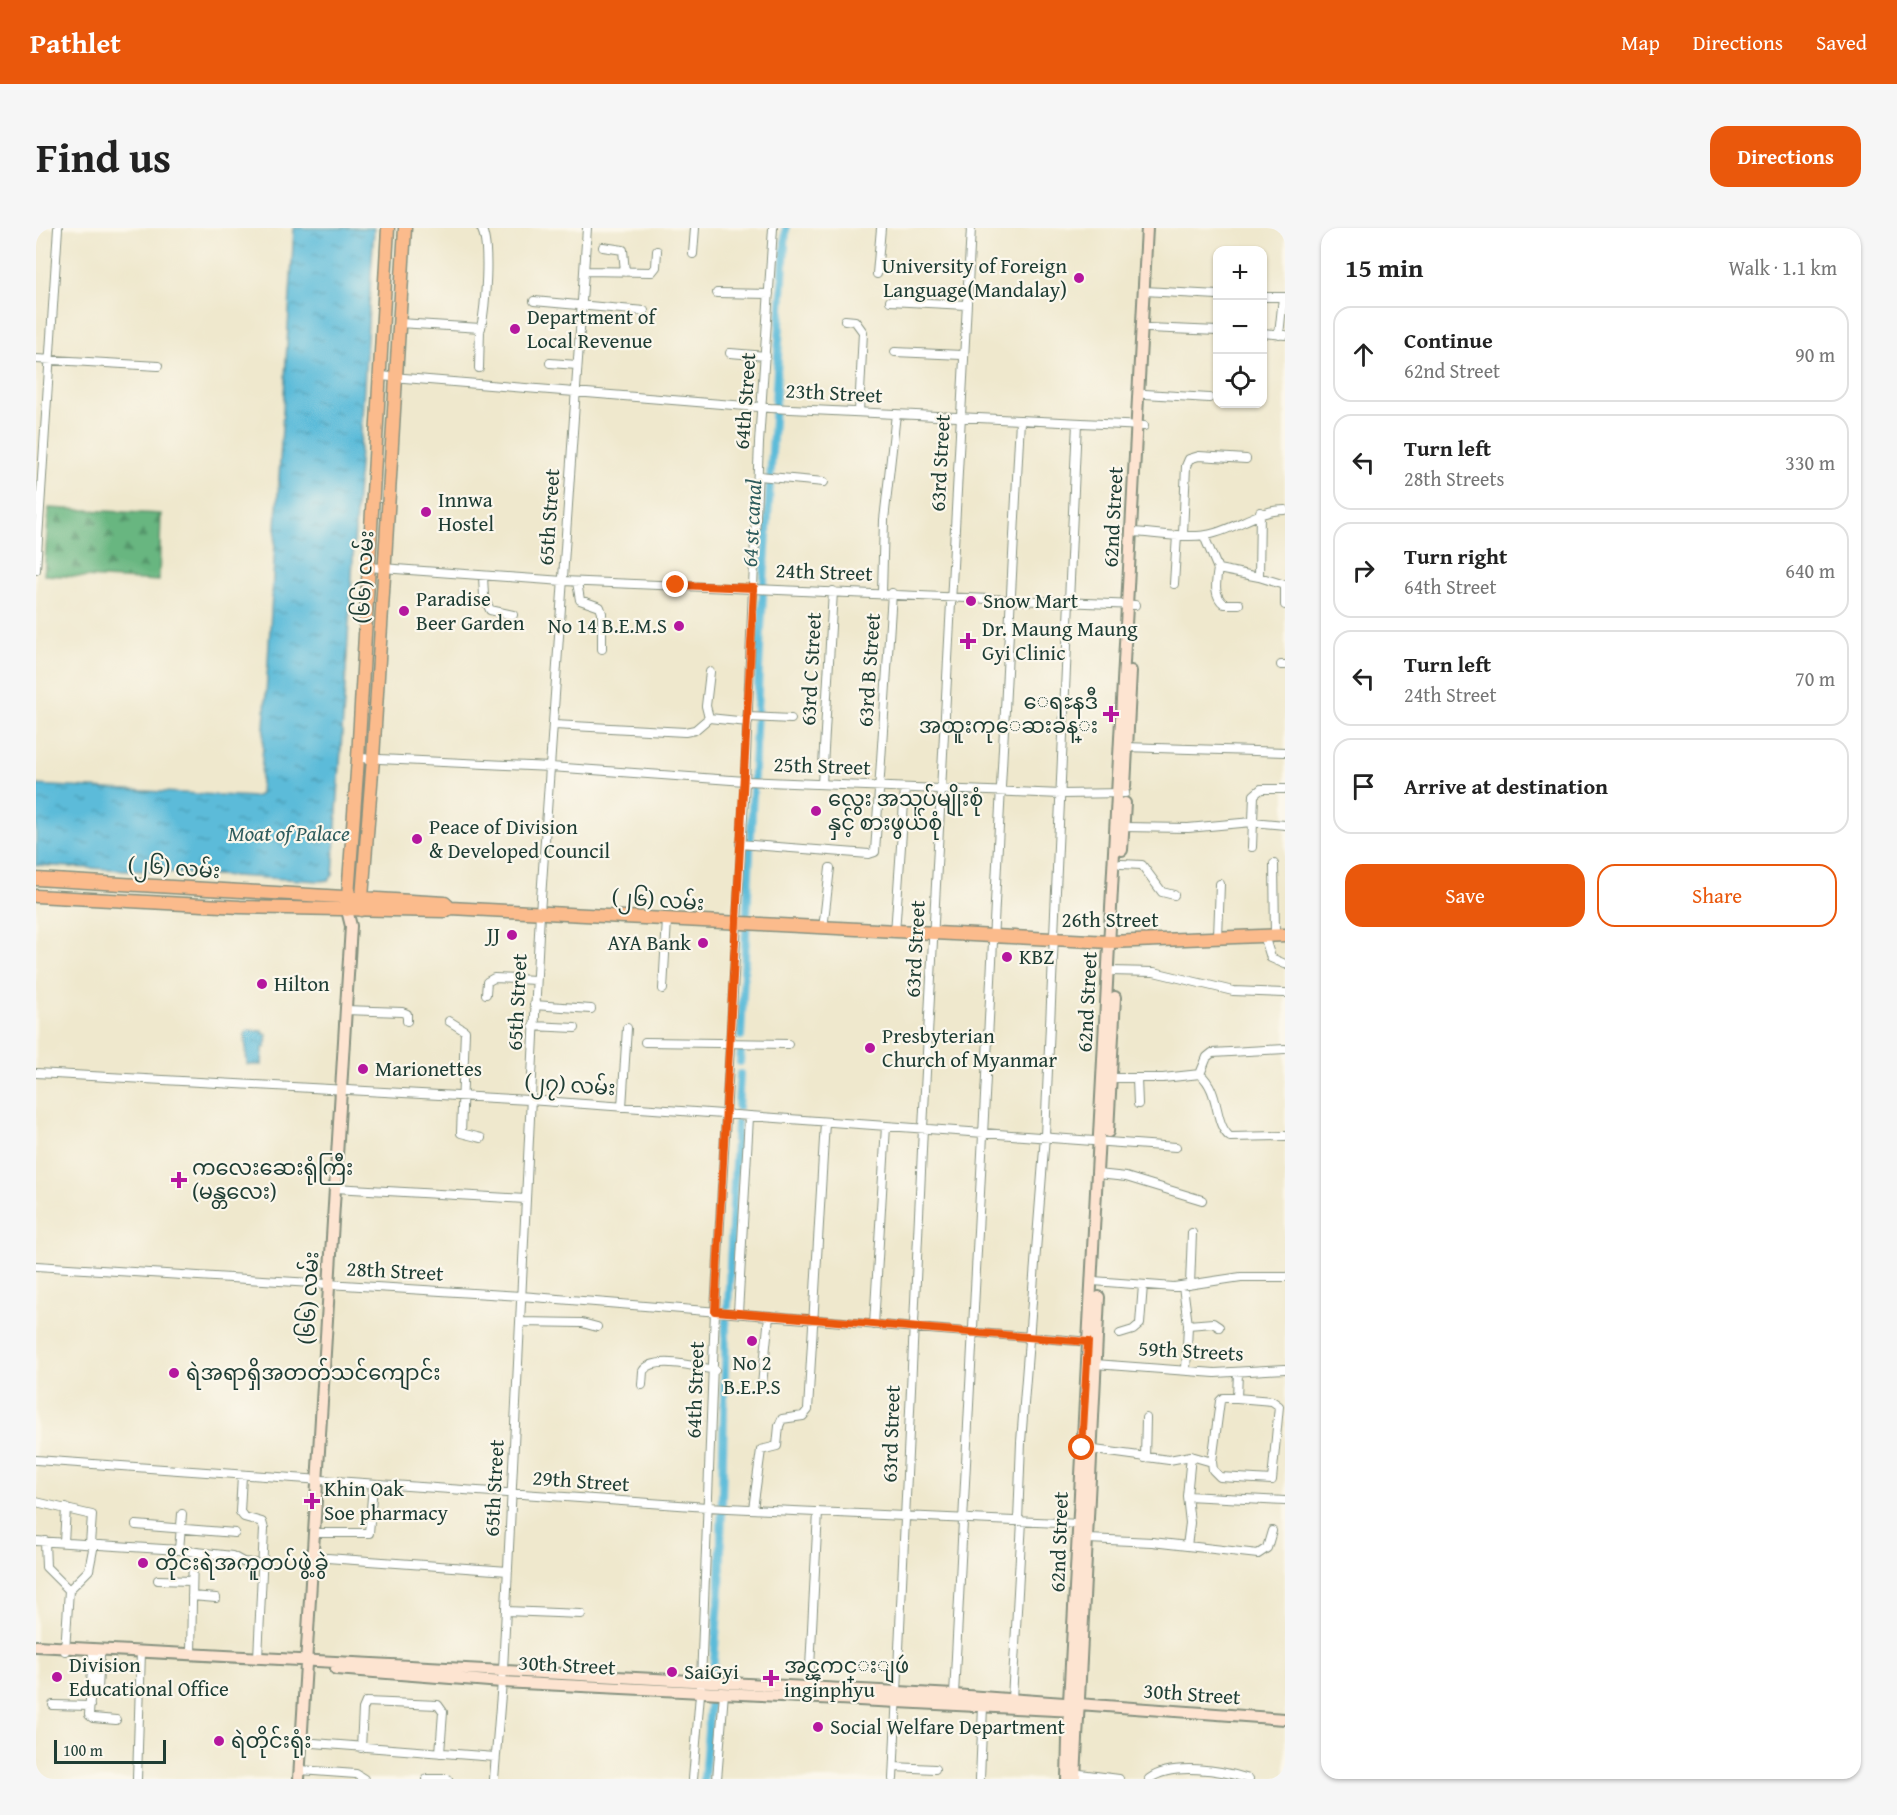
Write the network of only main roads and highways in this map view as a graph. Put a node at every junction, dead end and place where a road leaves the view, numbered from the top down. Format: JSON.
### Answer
{"nodes":[{"id":1,"x":388,"y":228,"type":"edge"},
{"id":2,"x":405,"y":228,"type":"edge"},
{"id":3,"x":1147,"y":228,"type":"edge"},
{"id":4,"x":1154,"y":228,"type":"edge"},
{"id":5,"x":1147,"y":292,"type":"junction"},
{"id":6,"x":1141,"y":426,"type":"junction"},
{"id":7,"x":1122,"y":793,"type":"junction"},
{"id":8,"x":36,"y":879,"type":"edge"},
{"id":9,"x":36,"y":896,"type":"edge"},
{"id":10,"x":347,"y":904,"type":"junction"},
{"id":11,"x":361,"y":904,"type":"junction"},
{"id":12,"x":351,"y":926,"type":"junction"},
{"id":13,"x":934,"y":935,"type":"joint"},
{"id":14,"x":1275,"y":935,"type":"edge"},
{"id":15,"x":1114,"y":942,"type":"junction"},
{"id":16,"x":1092,"y":1342,"type":"junction"},
{"id":17,"x":1087,"y":1449,"type":"junction"},
{"id":18,"x":1084,"y":1524,"type":"junction"},
{"id":19,"x":36,"y":1648,"type":"edge"},
{"id":20,"x":65,"y":1650,"type":"junction"},
{"id":21,"x":141,"y":1654,"type":"junction"},
{"id":22,"x":306,"y":1664,"type":"junction"},
{"id":23,"x":409,"y":1670,"type":"junction"},
{"id":24,"x":710,"y":1688,"type":"junction"},
{"id":25,"x":899,"y":1697,"type":"junction"},
{"id":26,"x":1074,"y":1707,"type":"junction"},
{"id":27,"x":1285,"y":1719,"type":"edge"},
{"id":28,"x":299,"y":1774,"type":"edge"},
{"id":29,"x":1071,"y":1776,"type":"edge"}],
"edges":[{"from":1,"to":10,"type":"main road","name":"(၆၆) လမ်း"},
{"from":2,"to":11,"type":"main road","name":"(၆၆) လမ်း"},
{"from":3,"to":5,"type":"main road","name":"62nd Street"},
{"from":4,"to":5,"type":"main road","name":"62nd Street"},
{"from":5,"to":6,"type":"main road","name":"62nd Street"},
{"from":5,"to":6,"type":"main road","name":"62nd Street"},
{"from":6,"to":7,"type":"main road","name":"62nd Street"},
{"from":7,"to":15,"type":"main road","name":"62nd Street"},
{"from":7,"to":15,"type":"main road","name":"62nd Street"},
{"from":8,"to":10,"type":"main road","name":"(၂၆) လမ်း"},
{"from":9,"to":10,"type":"main road","name":"(၂၆) လမ်း"},
{"from":10,"to":11,"type":"main road","name":"(၂၆) လမ်း"},
{"from":10,"to":12,"type":"main road","name":"(၆၆) လမ်း"},
{"from":11,"to":12,"type":"main road","name":"(၆၆) လမ်း"},
{"from":11,"to":13,"type":"main road","name":"(၂၆) လမ်း"},
{"from":12,"to":22,"type":"main road","name":"(၆၆) လမ်း"},
{"from":13,"to":15,"type":"main road","name":"26th Street"},
{"from":14,"to":15,"type":"main road","name":"26th Street"},
{"from":15,"to":16,"type":"main road","name":"62nd Street"},
{"from":16,"to":17,"type":"main road","name":"62nd Street"},
{"from":16,"to":17,"type":"main road","name":"62nd Street"},
{"from":17,"to":18,"type":"main road","name":"62nd Street"},
{"from":18,"to":26,"type":"main road","name":"62nd Street"},
{"from":18,"to":26,"type":"main road","name":"62nd Street"},
{"from":19,"to":20,"type":"main road","name":"30th Street"},
{"from":20,"to":21,"type":"main road","name":"30th Street"},
{"from":20,"to":21,"type":"main road","name":"30th Street"},
{"from":21,"to":22,"type":"main road","name":"30th Street"},
{"from":21,"to":22,"type":"main road","name":"30th Street"},
{"from":22,"to":23,"type":"main road","name":"30th Street"},
{"from":22,"to":28,"type":"main road","name":"(၆၆) လမ်း"},
{"from":23,"to":24,"type":"main road","name":"30th Street"},
{"from":23,"to":24,"type":"main road","name":"30th Street"},
{"from":24,"to":25,"type":"main road","name":"30th Street"},
{"from":24,"to":25,"type":"main road","name":"30th Street"},
{"from":25,"to":26,"type":"main road","name":"30th Street"},
{"from":25,"to":26,"type":"main road","name":"30th Street"},
{"from":26,"to":27,"type":"main road","name":"30th Street"},
{"from":26,"to":29,"type":"main road","name":"62nd Street"}]}
